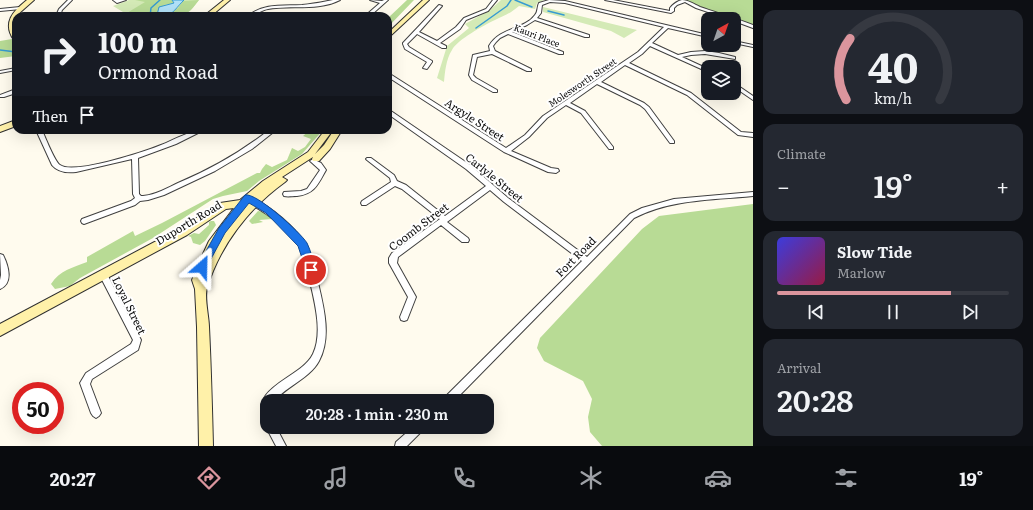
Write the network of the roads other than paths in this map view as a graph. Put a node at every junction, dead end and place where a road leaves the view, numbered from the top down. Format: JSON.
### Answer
{"nodes":[{"id":1,"x":31,"y":0,"type":"edge"},
{"id":2,"x":70,"y":0,"type":"edge"},
{"id":3,"x":115,"y":0,"type":"edge"},
{"id":4,"x":124,"y":0,"type":"edge"},
{"id":5,"x":227,"y":0,"type":"edge"},
{"id":6,"x":338,"y":0,"type":"edge"},
{"id":7,"x":372,"y":0,"type":"edge"},
{"id":8,"x":426,"y":0,"type":"edge"},
{"id":9,"x":494,"y":0,"type":"edge"},
{"id":10,"x":607,"y":0,"type":"edge"},
{"id":11,"x":684,"y":0,"type":"edge"},
{"id":12,"x":384,"y":1,"type":"edge"},
{"id":13,"x":550,"y":1,"type":"edge"},
{"id":14,"x":420,"y":3,"type":"edge"},
{"id":15,"x":20,"y":8,"type":"junction"},
{"id":16,"x":0,"y":10,"type":"edge"},
{"id":17,"x":18,"y":12,"type":"edge"},
{"id":18,"x":59,"y":12,"type":"edge"},
{"id":19,"x":211,"y":12,"type":"edge"},
{"id":20,"x":256,"y":12,"type":"edge"},
{"id":21,"x":372,"y":12,"type":"edge"},
{"id":22,"x":444,"y":12,"type":"dead end"},
{"id":23,"x":712,"y":12,"type":"edge"},
{"id":24,"x":534,"y":18,"type":"junction"},
{"id":25,"x":12,"y":21,"type":"edge"},
{"id":26,"x":741,"y":22,"type":"edge"},
{"id":27,"x":667,"y":26,"type":"junction"},
{"id":28,"x":753,"y":27,"type":"edge"},
{"id":29,"x":12,"y":32,"type":"edge"},
{"id":30,"x":392,"y":32,"type":"edge"},
{"id":31,"x":416,"y":32,"type":"junction"},
{"id":32,"x":508,"y":32,"type":"junction"},
{"id":33,"x":701,"y":34,"type":"edge"},
{"id":34,"x":587,"y":36,"type":"dead end"},
{"id":35,"x":437,"y":43,"type":"junction"},
{"id":36,"x":741,"y":43,"type":"edge"},
{"id":37,"x":650,"y":44,"type":"junction"},
{"id":38,"x":753,"y":46,"type":"edge"},
{"id":39,"x":444,"y":47,"type":"dead end"},
{"id":40,"x":493,"y":52,"type":"junction"},
{"id":41,"x":561,"y":53,"type":"dead end"},
{"id":42,"x":677,"y":57,"type":"junction"},
{"id":43,"x":733,"y":58,"type":"dead end"},
{"id":44,"x":625,"y":63,"type":"junction"},
{"id":45,"x":425,"y":68,"type":"dead end"},
{"id":46,"x":701,"y":68,"type":"edge"},
{"id":47,"x":12,"y":70,"type":"edge"},
{"id":48,"x":529,"y":70,"type":"dead end"},
{"id":49,"x":1,"y":71,"type":"edge"},
{"id":50,"x":392,"y":78,"type":"edge"},
{"id":51,"x":597,"y":82,"type":"junction"},
{"id":52,"x":741,"y":90,"type":"edge"},
{"id":53,"x":495,"y":91,"type":"dead end"},
{"id":54,"x":12,"y":92,"type":"edge"},
{"id":55,"x":2,"y":96,"type":"dead end"},
{"id":56,"x":753,"y":98,"type":"edge"},
{"id":57,"x":566,"y":103,"type":"junction"},
{"id":58,"x":392,"y":114,"type":"edge"},
{"id":59,"x":12,"y":124,"type":"edge"},
{"id":60,"x":0,"y":129,"type":"edge"},
{"id":61,"x":41,"y":134,"type":"edge"},
{"id":62,"x":194,"y":134,"type":"edge"},
{"id":63,"x":267,"y":134,"type":"edge"},
{"id":64,"x":327,"y":134,"type":"edge"},
{"id":65,"x":335,"y":134,"type":"edge"},
{"id":66,"x":753,"y":135,"type":"edge"},
{"id":67,"x":672,"y":142,"type":"dead end"},
{"id":68,"x":611,"y":148,"type":"dead end"},
{"id":69,"x":506,"y":151,"type":"junction"},
{"id":70,"x":135,"y":158,"type":"junction"},
{"id":71,"x":369,"y":159,"type":"dead end"},
{"id":72,"x":313,"y":161,"type":"junction"},
{"id":73,"x":556,"y":171,"type":"dead end"},
{"id":74,"x":395,"y":183,"type":"junction"},
{"id":75,"x":490,"y":187,"type":"junction"},
{"id":76,"x":286,"y":194,"type":"dead end"},
{"id":77,"x":753,"y":194,"type":"edge"},
{"id":78,"x":139,"y":198,"type":"junction"},
{"id":79,"x":248,"y":201,"type":"junction"},
{"id":80,"x":364,"y":203,"type":"dead end"},
{"id":81,"x":205,"y":217,"type":"junction"},
{"id":82,"x":84,"y":221,"type":"dead end"},
{"id":83,"x":443,"y":221,"type":"junction"},
{"id":84,"x":222,"y":231,"type":"junction"},
{"id":85,"x":465,"y":240,"type":"dead end"},
{"id":86,"x":0,"y":257,"type":"edge"},
{"id":87,"x":130,"y":259,"type":"junction"},
{"id":88,"x":587,"y":260,"type":"junction"},
{"id":89,"x":103,"y":274,"type":"junction"},
{"id":90,"x":0,"y":286,"type":"edge"},
{"id":91,"x":201,"y":288,"type":"junction"},
{"id":92,"x":404,"y":317,"type":"dead end"},
{"id":93,"x":0,"y":330,"type":"edge"},
{"id":94,"x":273,"y":394,"type":"edge"},
{"id":95,"x":454,"y":394,"type":"edge"},
{"id":96,"x":96,"y":413,"type":"dead end"},
{"id":97,"x":275,"y":434,"type":"edge"},
{"id":98,"x":413,"y":434,"type":"edge"},
{"id":99,"x":206,"y":446,"type":"edge"},
{"id":100,"x":281,"y":446,"type":"edge"},
{"id":101,"x":400,"y":446,"type":"edge"}],
"edges":[{"from":1,"to":15,"type":"main road"},
{"from":2,"to":18,"type":"street"},
{"from":3,"to":4,"type":"street"},
{"from":5,"to":19,"type":"main road"},
{"from":6,"to":20,"type":"street"},
{"from":7,"to":12,"type":"street"},
{"from":8,"to":14,"type":"main road"},
{"from":9,"to":35,"type":"street"},
{"from":10,"to":11,"type":"street"},
{"from":11,"to":23,"type":"street"},
{"from":12,"to":21,"type":"street"},
{"from":13,"to":24,"type":"street"},
{"from":13,"to":27,"type":"street"},
{"from":14,"to":30,"type":"main road"},
{"from":15,"to":16,"type":"street"},
{"from":15,"to":17,"type":"main road"},
{"from":22,"to":31,"type":"street"},
{"from":24,"to":32,"type":"street"},
{"from":24,"to":34,"type":"street"},
{"from":25,"to":29,"type":"main road"},
{"from":26,"to":28,"type":"street"},
{"from":27,"to":33,"type":"street"},
{"from":27,"to":37,"type":"street","name":"Molesworth Street"},
{"from":31,"to":35,"type":"street"},
{"from":31,"to":45,"type":"street"},
{"from":32,"to":40,"type":"street"},
{"from":32,"to":41,"type":"street","name":"Kauri Place"},
{"from":35,"to":39,"type":"street"},
{"from":36,"to":38,"type":"street"},
{"from":37,"to":42,"type":"street"},
{"from":37,"to":44,"type":"street","name":"Molesworth Street"},
{"from":40,"to":48,"type":"street"},
{"from":40,"to":53,"type":"street"},
{"from":42,"to":43,"type":"street"},
{"from":42,"to":46,"type":"street"},
{"from":44,"to":51,"type":"street","name":"Molesworth Street"},
{"from":44,"to":66,"type":"street"},
{"from":47,"to":49,"type":"street"},
{"from":50,"to":69,"type":"street","name":"Argyle Street"},
{"from":51,"to":57,"type":"street","name":"Molesworth Street"},
{"from":51,"to":67,"type":"street"},
{"from":52,"to":56,"type":"street"},
{"from":54,"to":55,"type":"street"},
{"from":57,"to":68,"type":"street"},
{"from":57,"to":69,"type":"street","name":"Molesworth Street"},
{"from":58,"to":75,"type":"street","name":"Carlyle Street"},
{"from":59,"to":60,"type":"main road"},
{"from":61,"to":70,"type":"street"},
{"from":62,"to":70,"type":"street"},
{"from":63,"to":78,"type":"street"},
{"from":64,"to":79,"type":"main road"},
{"from":65,"to":72,"type":"main road"},
{"from":69,"to":73,"type":"street","name":"Argyle Street"},
{"from":70,"to":78,"type":"street"},
{"from":71,"to":74,"type":"street"},
{"from":72,"to":76,"type":"street"},
{"from":72,"to":79,"type":"main road"},
{"from":74,"to":80,"type":"street"},
{"from":74,"to":83,"type":"street"},
{"from":75,"to":83,"type":"street","name":"Coomb Street"},
{"from":75,"to":88,"type":"street","name":"Carlyle Street"},
{"from":77,"to":88,"type":"street","name":"Fort Road"},
{"from":78,"to":82,"type":"street"},
{"from":79,"to":81,"type":"main road","name":"Duporth Road"},
{"from":79,"to":84,"type":"main road"},
{"from":79,"to":87,"type":"main road","name":"Duporth Road"},
{"from":79,"to":91,"type":"main road"},
{"from":79,"to":94,"type":"street"},
{"from":81,"to":84,"type":"main road"},
{"from":81,"to":87,"type":"main road","name":"Duporth Road"},
{"from":83,"to":85,"type":"street"},
{"from":83,"to":92,"type":"street","name":"Coomb Street"},
{"from":84,"to":91,"type":"main road"},
{"from":86,"to":90,"type":"street"},
{"from":87,"to":89,"type":"main road","name":"Duporth Road"},
{"from":88,"to":95,"type":"street","name":"Fort Road"},
{"from":89,"to":93,"type":"main road","name":"Duporth Road"},
{"from":89,"to":96,"type":"street","name":"Loyal Street"},
{"from":91,"to":99,"type":"main road"},
{"from":97,"to":100,"type":"street"},
{"from":98,"to":101,"type":"street"}]}
